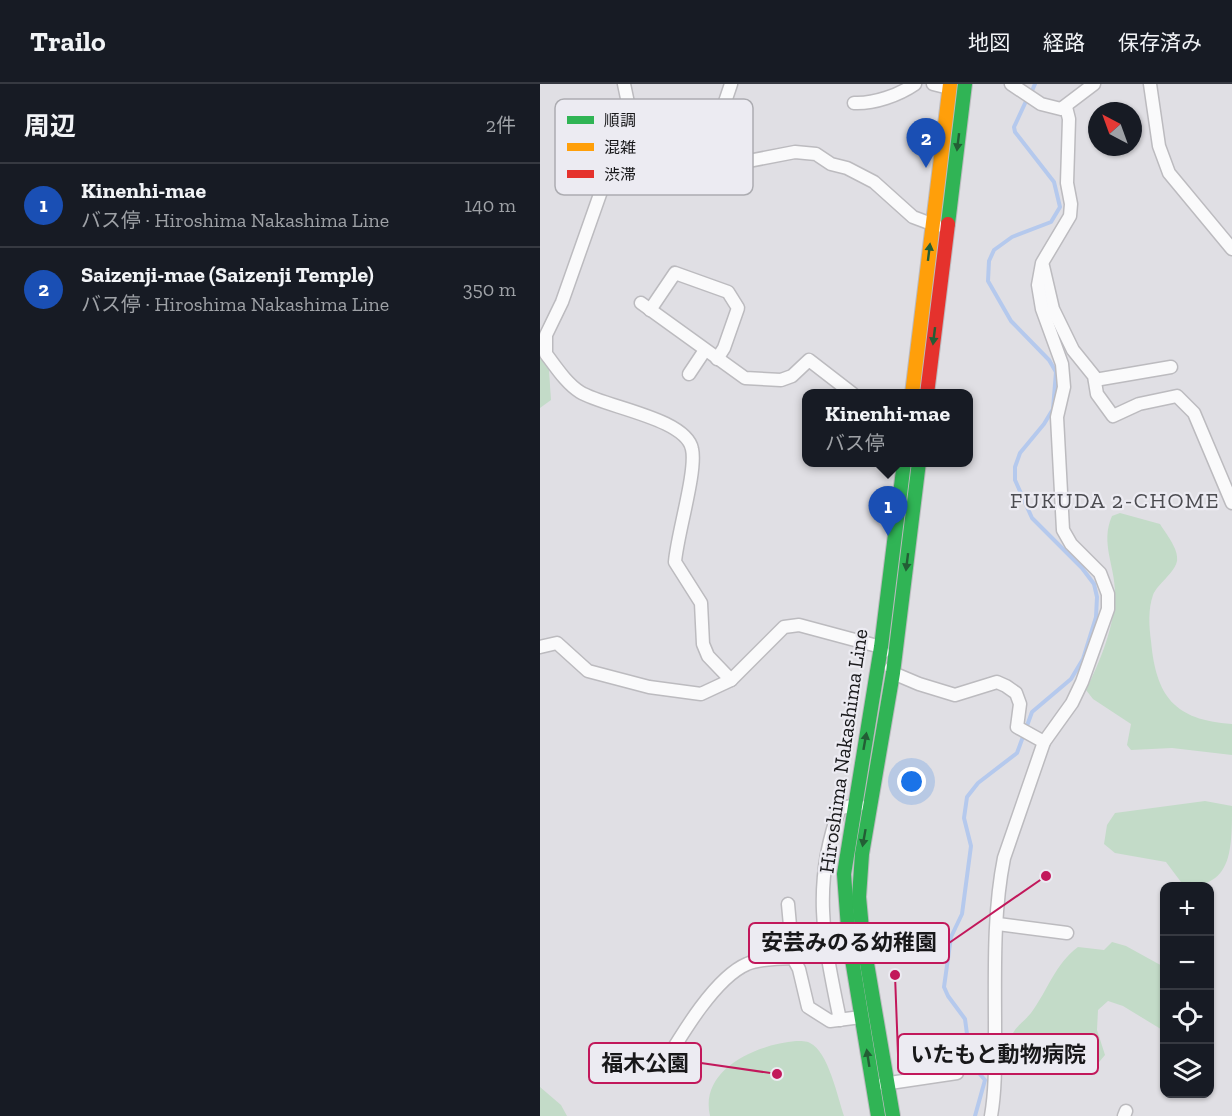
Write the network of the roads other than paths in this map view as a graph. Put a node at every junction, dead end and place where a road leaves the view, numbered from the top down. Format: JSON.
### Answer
{"nodes":[{"id":1,"x":624,"y":84,"type":"edge"},
{"id":2,"x":730,"y":84,"type":"edge"},
{"id":3,"x":915,"y":84,"type":"edge"},
{"id":4,"x":933,"y":84,"type":"edge"},
{"id":5,"x":965,"y":84,"type":"edge"},
{"id":6,"x":1011,"y":84,"type":"edge"},
{"id":7,"x":1094,"y":84,"type":"edge"},
{"id":8,"x":1150,"y":84,"type":"edge"},
{"id":9,"x":950,"y":86,"type":"edge"},
{"id":10,"x":627,"y":99,"type":"edge"},
{"id":11,"x":725,"y":99,"type":"edge"},
{"id":12,"x":854,"y":103,"type":"dead end"},
{"id":13,"x":1066,"y":107,"type":"junction"},
{"id":14,"x":753,"y":160,"type":"edge"},
{"id":15,"x":600,"y":195,"type":"edge"},
{"id":16,"x":932,"y":225,"type":"junction"},
{"id":17,"x":947,"y":229,"type":"junction"},
{"id":18,"x":1232,"y":249,"type":"edge"},
{"id":19,"x":1042,"y":263,"type":"junction"},
{"id":20,"x":705,"y":350,"type":"junction"},
{"id":21,"x":717,"y":358,"type":"junction"},
{"id":22,"x":1171,"y":368,"type":"dead end"},
{"id":23,"x":689,"y":374,"type":"dead end"},
{"id":24,"x":1095,"y":380,"type":"junction"},
{"id":25,"x":848,"y":389,"type":"edge"},
{"id":26,"x":912,"y":389,"type":"edge"},
{"id":27,"x":927,"y":389,"type":"edge"},
{"id":28,"x":903,"y":467,"type":"edge"},
{"id":29,"x":918,"y":467,"type":"edge"},
{"id":30,"x":1232,"y":503,"type":"edge"},
{"id":31,"x":540,"y":647,"type":"edge"},
{"id":32,"x":880,"y":647,"type":"junction"},
{"id":33,"x":896,"y":649,"type":"junction"},
{"id":34,"x":893,"y":673,"type":"junction"},
{"id":35,"x":731,"y":680,"type":"junction"},
{"id":36,"x":1044,"y":742,"type":"junction"},
{"id":37,"x":854,"y":804,"type":"junction"},
{"id":38,"x":870,"y":806,"type":"junction"},
{"id":39,"x":788,"y":904,"type":"dead end"},
{"id":40,"x":998,"y":924,"type":"junction"},
{"id":41,"x":1067,"y":933,"type":"dead end"},
{"id":42,"x":793,"y":958,"type":"junction"},
{"id":43,"x":861,"y":1017,"type":"junction"},
{"id":44,"x":840,"y":1020,"type":"junction"},
{"id":45,"x":661,"y":1069,"type":"dead end"},
{"id":46,"x":957,"y":1073,"type":"dead end"},
{"id":47,"x":887,"y":1084,"type":"junction"},
{"id":48,"x":873,"y":1086,"type":"junction"},
{"id":49,"x":878,"y":1116,"type":"edge"},
{"id":50,"x":893,"y":1116,"type":"edge"},
{"id":51,"x":991,"y":1116,"type":"edge"}],
"edges":[{"from":1,"to":10,"type":"street"},
{"from":2,"to":11,"type":"street"},
{"from":3,"to":12,"type":"street"},
{"from":4,"to":9,"type":"street"},
{"from":5,"to":17,"type":"main road","one_way":true},
{"from":6,"to":13,"type":"street"},
{"from":7,"to":13,"type":"street"},
{"from":8,"to":18,"type":"street"},
{"from":9,"to":16,"type":"main road"},
{"from":13,"to":19,"type":"street"},
{"from":14,"to":16,"type":"street"},
{"from":15,"to":35,"type":"street"},
{"from":16,"to":17,"type":"street"},
{"from":26,"to":16,"type":"main road","one_way":true},
{"from":17,"to":27,"type":"main road","one_way":true},
{"from":19,"to":24,"type":"street"},
{"from":19,"to":36,"type":"street"},
{"from":20,"to":21,"type":"street"},
{"from":20,"to":21,"type":"street"},
{"from":20,"to":23,"type":"street"},
{"from":21,"to":25,"type":"street"},
{"from":22,"to":24,"type":"street"},
{"from":24,"to":30,"type":"street"},
{"from":28,"to":32,"type":"main road","name":"Hiroshima Nakashima Line"},
{"from":29,"to":33,"type":"main road","name":"Hiroshima Nakashima Line","one_way":true},
{"from":31,"to":35,"type":"street"},
{"from":32,"to":33,"type":"street"},
{"from":32,"to":34,"type":"street"},
{"from":32,"to":35,"type":"street"},
{"from":37,"to":32,"type":"main road","name":"Hiroshima Nakashima Line","one_way":true},
{"from":33,"to":34,"type":"main road","name":"Hiroshima Nakashima Line"},
{"from":34,"to":36,"type":"street"},
{"from":34,"to":38,"type":"main road","name":"Hiroshima Nakashima Line"},
{"from":36,"to":40,"type":"street"},
{"from":37,"to":38,"type":"street"},
{"from":37,"to":43,"type":"main road","name":"Hiroshima Nakashima Line"},
{"from":37,"to":44,"type":"street"},
{"from":38,"to":47,"type":"main road","name":"Hiroshima Nakashima Line","one_way":true},
{"from":39,"to":42,"type":"street"},
{"from":40,"to":41,"type":"street"},
{"from":40,"to":51,"type":"street"},
{"from":42,"to":44,"type":"street"},
{"from":42,"to":45,"type":"street"},
{"from":43,"to":44,"type":"street"},
{"from":48,"to":43,"type":"main road","name":"Hiroshima Nakashima Line","one_way":true},
{"from":46,"to":47,"type":"street"},
{"from":47,"to":48,"type":"street"},
{"from":47,"to":50,"type":"main road","name":"Hiroshima Nakashima Line"},
{"from":48,"to":49,"type":"main road","name":"Hiroshima Nakashima Line"}]}
